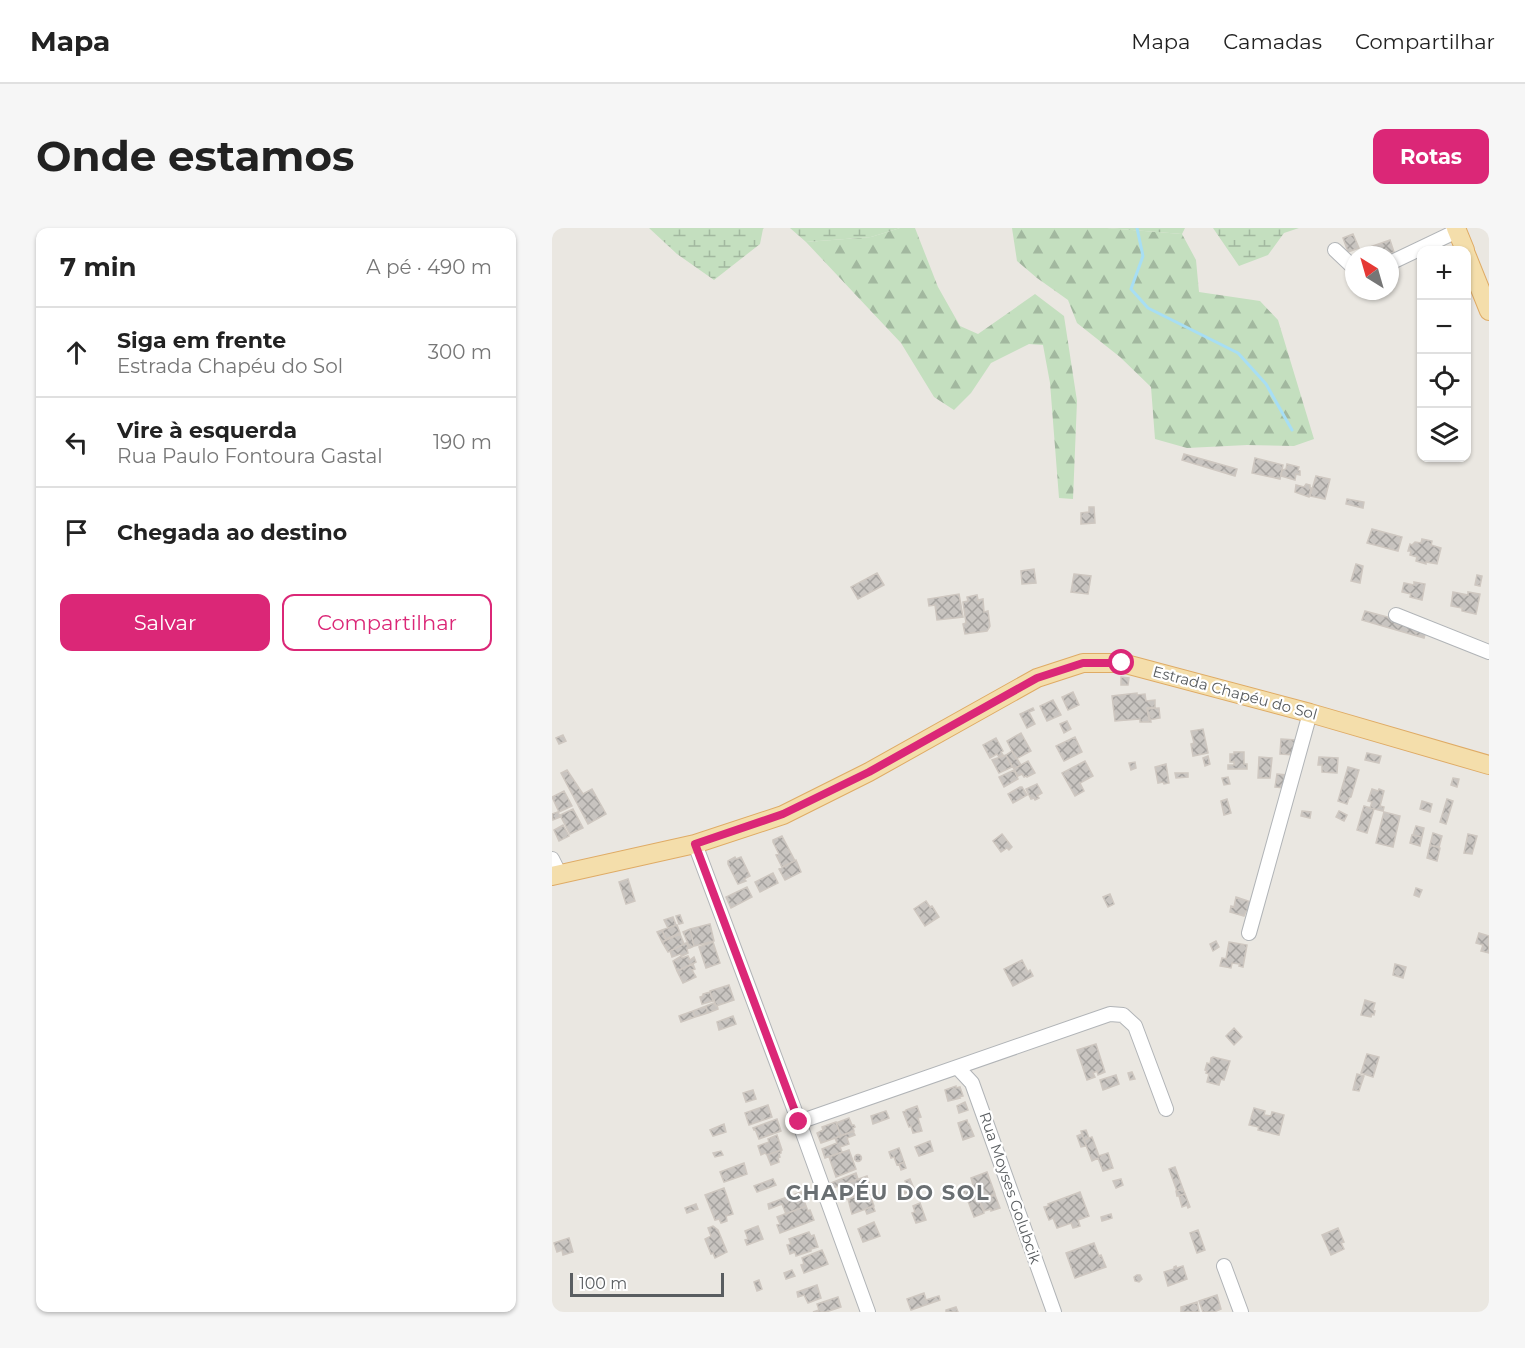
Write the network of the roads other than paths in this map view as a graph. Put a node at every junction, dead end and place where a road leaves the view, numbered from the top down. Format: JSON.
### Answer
{"nodes":[{"id":1,"x":1457,"y":229,"type":"edge"},
{"id":2,"x":1464,"y":246,"type":"edge"},
{"id":3,"x":1335,"y":250,"type":"dead end"},
{"id":4,"x":1399,"y":258,"type":"edge"},
{"id":5,"x":1345,"y":259,"type":"edge"},
{"id":6,"x":1471,"y":265,"type":"edge"},
{"id":7,"x":1489,"y":311,"type":"edge"},
{"id":8,"x":1396,"y":615,"type":"dead end"},
{"id":9,"x":1489,"y":652,"type":"edge"},
{"id":10,"x":1310,"y":713,"type":"junction"},
{"id":11,"x":1489,"y":765,"type":"edge"},
{"id":12,"x":695,"y":844,"type":"junction"},
{"id":13,"x":555,"y":870,"type":"edge"},
{"id":14,"x":1249,"y":933,"type":"dead end"},
{"id":15,"x":958,"y":1068,"type":"junction"},
{"id":16,"x":1166,"y":1109,"type":"dead end"},
{"id":17,"x":799,"y":1122,"type":"junction"},
{"id":18,"x":1224,"y":1266,"type":"dead end"},
{"id":19,"x":868,"y":1312,"type":"edge"},
{"id":20,"x":1054,"y":1312,"type":"edge"},
{"id":21,"x":1241,"y":1312,"type":"edge"}],
"edges":[{"from":1,"to":2,"type":"main road"},
{"from":1,"to":4,"type":"street"},
{"from":3,"to":5,"type":"street"},
{"from":6,"to":7,"type":"main road"},
{"from":8,"to":9,"type":"street"},
{"from":10,"to":11,"type":"main road","name":"Estrada Chapéu do Sol"},
{"from":10,"to":12,"type":"main road","name":"Estrada Chapéu do Sol"},
{"from":10,"to":14,"type":"street"},
{"from":12,"to":13,"type":"main road","name":"Estrada Chapéu do Sol"},
{"from":12,"to":17,"type":"street"},
{"from":15,"to":16,"type":"street"},
{"from":15,"to":17,"type":"street"},
{"from":15,"to":20,"type":"street","name":"Rua Moyses Golubcik"},
{"from":17,"to":19,"type":"street"},
{"from":18,"to":21,"type":"street"}]}
